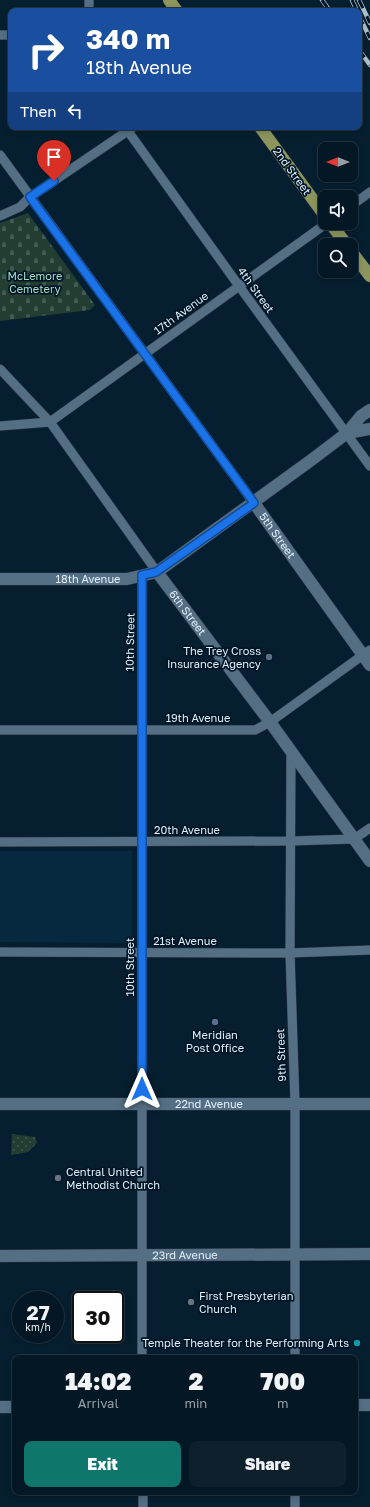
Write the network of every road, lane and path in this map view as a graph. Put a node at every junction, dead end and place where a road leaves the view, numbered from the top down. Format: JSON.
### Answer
{"nodes":[{"id":1,"x":126,"y":130,"type":"edge"},
{"id":2,"x":130,"y":130,"type":"edge"},
{"id":3,"x":262,"y":130,"type":"edge"},
{"id":4,"x":0,"y":155,"type":"edge"},
{"id":5,"x":370,"y":192,"type":"edge"},
{"id":6,"x":30,"y":197,"type":"junction"},
{"id":7,"x":358,"y":201,"type":"edge"},
{"id":8,"x":318,"y":206,"type":"edge"},
{"id":9,"x":0,"y":216,"type":"edge"},
{"id":10,"x":319,"y":230,"type":"edge"},
{"id":11,"x":335,"y":230,"type":"edge"},
{"id":12,"x":341,"y":238,"type":"edge"},
{"id":13,"x":358,"y":260,"type":"edge"},
{"id":14,"x":370,"y":276,"type":"edge"},
{"id":15,"x":239,"y":286,"type":"junction"},
{"id":16,"x":145,"y":354,"type":"junction"},
{"id":17,"x":0,"y":369,"type":"edge"},
{"id":18,"x":366,"y":413,"type":"edge"},
{"id":19,"x":50,"y":422,"type":"junction"},
{"id":20,"x":0,"y":426,"type":"edge"},
{"id":21,"x":370,"y":430,"type":"edge"},
{"id":22,"x":347,"y":433,"type":"junction"},
{"id":23,"x":370,"y":466,"type":"edge"},
{"id":24,"x":254,"y":503,"type":"junction"},
{"id":25,"x":156,"y":572,"type":"junction"},
{"id":26,"x":142,"y":575,"type":"junction"},
{"id":27,"x":0,"y":579,"type":"edge"},
{"id":28,"x":368,"y":656,"type":"edge"},
{"id":29,"x":270,"y":722,"type":"junction"},
{"id":30,"x":0,"y":730,"type":"edge"},
{"id":31,"x":142,"y":730,"type":"junction"},
{"id":32,"x":291,"y":752,"type":"junction"},
{"id":33,"x":370,"y":828,"type":"edge"},
{"id":34,"x":354,"y":839,"type":"junction"},
{"id":35,"x":291,"y":841,"type":"junction"},
{"id":36,"x":0,"y":842,"type":"edge"},
{"id":37,"x":142,"y":842,"type":"junction"},
{"id":38,"x":370,"y":861,"type":"edge"},
{"id":39,"x":370,"y":950,"type":"edge"},
{"id":40,"x":0,"y":952,"type":"edge"},
{"id":41,"x":142,"y":953,"type":"junction"},
{"id":42,"x":290,"y":953,"type":"junction"},
{"id":43,"x":295,"y":1103,"type":"junction"},
{"id":44,"x":0,"y":1104,"type":"edge"},
{"id":45,"x":142,"y":1104,"type":"junction"},
{"id":46,"x":370,"y":1104,"type":"edge"},
{"id":47,"x":294,"y":1254,"type":"junction"},
{"id":48,"x":370,"y":1254,"type":"edge"},
{"id":49,"x":0,"y":1256,"type":"edge"},
{"id":50,"x":142,"y":1256,"type":"junction"},
{"id":51,"x":142,"y":1355,"type":"edge"},
{"id":52,"x":295,"y":1355,"type":"edge"},
{"id":53,"x":358,"y":1405,"type":"edge"},
{"id":54,"x":370,"y":1405,"type":"edge"},
{"id":55,"x":0,"y":1407,"type":"edge"},
{"id":56,"x":12,"y":1407,"type":"edge"},
{"id":57,"x":143,"y":1495,"type":"edge"},
{"id":58,"x":295,"y":1495,"type":"edge"},
{"id":59,"x":143,"y":1507,"type":"edge"},
{"id":60,"x":295,"y":1507,"type":"edge"}],
"edges":[{"from":1,"to":6,"type":"street"},
{"from":2,"to":15,"type":"street","name":"4th Street"},
{"from":3,"to":8,"type":"main road","name":"2nd Street"},
{"from":4,"to":6,"type":"street","name":"5th Street"},
{"from":5,"to":7,"type":"street"},
{"from":6,"to":9,"type":"street"},
{"from":6,"to":16,"type":"street","name":"5th Street"},
{"from":10,"to":15,"type":"street","name":"17th Avenue"},
{"from":11,"to":12,"type":"main road"},
{"from":13,"to":14,"type":"main road"},
{"from":15,"to":16,"type":"street","name":"17th Avenue"},
{"from":15,"to":22,"type":"street","name":"4th Street"},
{"from":16,"to":19,"type":"street","name":"17th Avenue"},
{"from":16,"to":24,"type":"street","name":"5th Street"},
{"from":17,"to":19,"type":"street","name":"6th Street"},
{"from":18,"to":22,"type":"street","name":"18th Avenue"},
{"from":19,"to":20,"type":"street"},
{"from":19,"to":25,"type":"street","name":"6th Street"},
{"from":21,"to":22,"type":"street","name":"18th Avenue"},
{"from":22,"to":23,"type":"street","name":"4th Street"},
{"from":22,"to":24,"type":"street","name":"18th Avenue"},
{"from":24,"to":25,"type":"street","name":"18th Avenue"},
{"from":24,"to":28,"type":"street","name":"5th Street"},
{"from":25,"to":26,"type":"street","name":"18th Avenue"},
{"from":25,"to":29,"type":"street","name":"6th Street"},
{"from":26,"to":27,"type":"street","name":"18th Avenue"},
{"from":26,"to":31,"type":"street","name":"10th Street"},
{"from":28,"to":29,"type":"street","name":"19th Avenue"},
{"from":29,"to":31,"type":"street","name":"19th Avenue"},
{"from":29,"to":32,"type":"street","name":"6th Street"},
{"from":30,"to":31,"type":"street","name":"19th Avenue"},
{"from":31,"to":37,"type":"street","name":"10th Street"},
{"from":32,"to":34,"type":"street","name":"6th Street"},
{"from":32,"to":35,"type":"street","name":"9th Street"},
{"from":33,"to":34,"type":"street"},
{"from":34,"to":35,"type":"street","name":"20th Avenue"},
{"from":34,"to":38,"type":"street","name":"6th Street"},
{"from":35,"to":37,"type":"street","name":"20th Avenue"},
{"from":35,"to":42,"type":"street","name":"9th Street"},
{"from":36,"to":37,"type":"street","name":"20th Avenue"},
{"from":37,"to":41,"type":"street","name":"10th Street"},
{"from":39,"to":42,"type":"street","name":"21st Avenue"},
{"from":40,"to":41,"type":"street","name":"21st Avenue"},
{"from":41,"to":42,"type":"street","name":"21st Avenue"},
{"from":41,"to":45,"type":"street","name":"10th Street"},
{"from":42,"to":43,"type":"street","name":"9th Street"},
{"from":43,"to":45,"type":"street","name":"22nd Avenue"},
{"from":43,"to":46,"type":"street","name":"22nd Avenue"},
{"from":43,"to":47,"type":"street","name":"9th Street"},
{"from":44,"to":45,"type":"street","name":"22nd Avenue"},
{"from":45,"to":50,"type":"street","name":"10th Street"},
{"from":47,"to":48,"type":"street","name":"23rd Avenue"},
{"from":47,"to":50,"type":"street","name":"23rd Avenue"},
{"from":47,"to":52,"type":"street","name":"9th Street"},
{"from":49,"to":50,"type":"street","name":"23rd Avenue"},
{"from":50,"to":51,"type":"street","name":"10th Street"},
{"from":53,"to":54,"type":"street"},
{"from":55,"to":56,"type":"street"},
{"from":57,"to":59,"type":"street"},
{"from":58,"to":60,"type":"street"}]}
